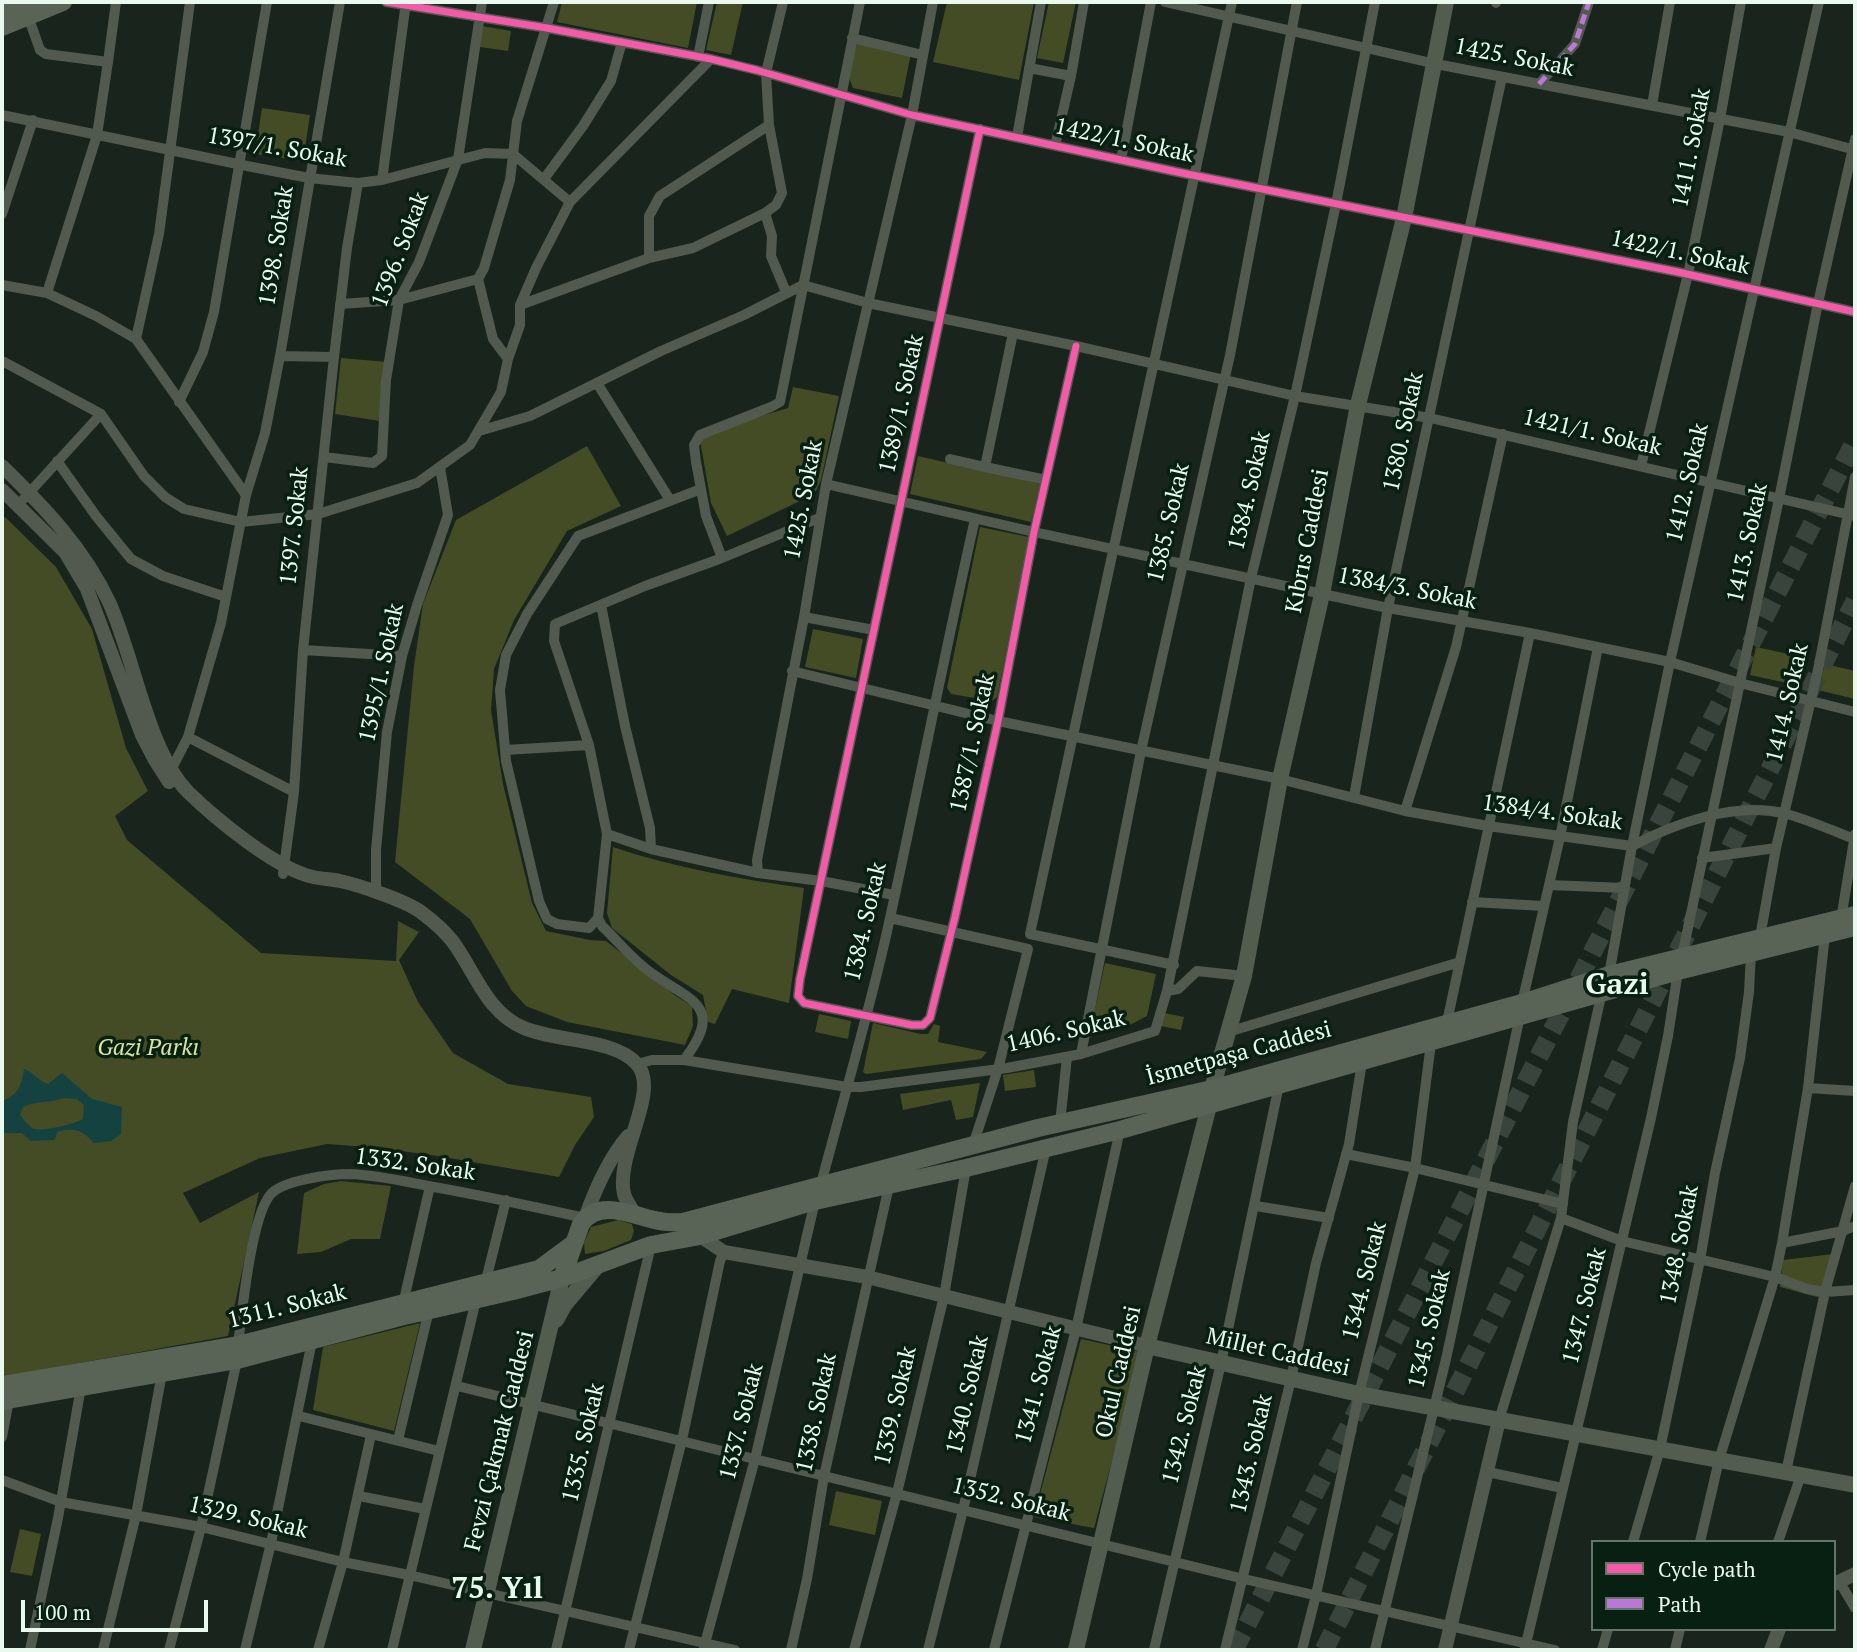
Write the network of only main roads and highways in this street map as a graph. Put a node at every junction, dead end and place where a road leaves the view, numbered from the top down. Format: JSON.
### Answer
{"nodes":[{"id":1,"x":63,"y":2,"type":"edge"},
{"id":2,"x":1446,"y":2,"type":"edge"},
{"id":3,"x":28,"y":9,"type":"edge"},
{"id":4,"x":2,"y":12,"type":"edge"},
{"id":5,"x":2,"y":27,"type":"edge"},
{"id":6,"x":1851,"y":920,"type":"edge"},
{"id":7,"x":1680,"y":964,"type":"junction"},
{"id":8,"x":1521,"y":1009,"type":"junction"},
{"id":9,"x":1211,"y":1097,"type":"junction"},
{"id":10,"x":818,"y":1193,"type":"junction"},
{"id":11,"x":634,"y":1213,"type":"junction"},
{"id":12,"x":573,"y":1244,"type":"junction"},
{"id":13,"x":645,"y":1247,"type":"junction"},
{"id":14,"x":598,"y":1265,"type":"junction"},
{"id":15,"x":562,"y":1278,"type":"junction"},
{"id":16,"x":553,"y":1325,"type":"junction"},
{"id":17,"x":1147,"y":1346,"type":"junction"},
{"id":18,"x":237,"y":1353,"type":"junction"},
{"id":19,"x":4,"y":1395,"type":"edge"},
{"id":20,"x":1855,"y":1485,"type":"edge"},
{"id":21,"x":473,"y":1650,"type":"edge"},
{"id":22,"x":1076,"y":1650,"type":"edge"}],
"edges":[{"from":1,"to":3,"type":"main road"},
{"from":2,"to":9,"type":"main road","name":"Kıbrıs Caddesi"},
{"from":3,"to":4,"type":"main road"},
{"from":3,"to":5,"type":"main road"},
{"from":6,"to":7,"type":"main road","name":"İsmetpaşa Caddesi"},
{"from":6,"to":7,"type":"main road","name":"İsmetpaşa Caddesi"},
{"from":7,"to":8,"type":"main road","name":"İsmetpaşa Caddesi"},
{"from":7,"to":8,"type":"main road","name":"İsmetpaşa Caddesi"},
{"from":8,"to":9,"type":"main road","name":"İsmetpaşa Caddesi"},
{"from":8,"to":9,"type":"main road","name":"İsmetpaşa Caddesi"},
{"from":9,"to":10,"type":"main road","name":"İsmetpaşa Caddesi"},
{"from":9,"to":10,"type":"main road","name":"İsmetpaşa Caddesi"},
{"from":9,"to":17,"type":"main road","name":"Okul Caddesi"},
{"from":10,"to":11,"type":"main road","name":"İsmetpaşa Caddesi"},
{"from":10,"to":13,"type":"main road","name":"İsmetpaşa Caddesi"},
{"from":11,"to":12,"type":"main road","name":"İsmetpaşa Caddesi"},
{"from":11,"to":13,"type":"main road"},
{"from":12,"to":15,"type":"main road"},
{"from":12,"to":18,"type":"main road","name":"1311. Sokak"},
{"from":13,"to":14,"type":"main road","name":"İsmetpaşa Caddesi"},
{"from":14,"to":15,"type":"main road","name":"1311. Sokak"},
{"from":14,"to":16,"type":"main road","name":"Fevzi Çakmak Caddesi"},
{"from":15,"to":16,"type":"main road","name":"Fevzi Çakmak Caddesi"},
{"from":15,"to":18,"type":"main road","name":"1311. Sokak"},
{"from":16,"to":21,"type":"main road","name":"Fevzi Çakmak Caddesi"},
{"from":17,"to":20,"type":"main road","name":"Millet Caddesi"},
{"from":17,"to":22,"type":"main road","name":"Okul Caddesi"},
{"from":18,"to":19,"type":"main road","name":"1311. Sokak"},
{"from":18,"to":19,"type":"main road","name":"1311. Sokak"}]}
